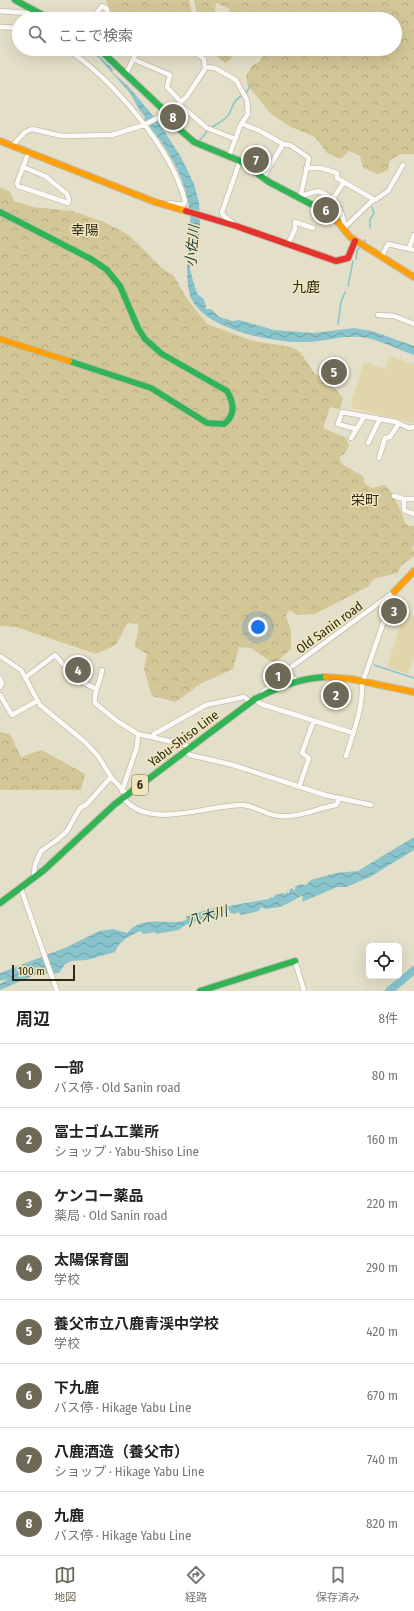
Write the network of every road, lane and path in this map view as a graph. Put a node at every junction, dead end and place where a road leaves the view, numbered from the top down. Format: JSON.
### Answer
{"nodes":[{"id":1,"x":15,"y":0,"type":"edge"},
{"id":2,"x":0,"y":11,"type":"edge"},
{"id":3,"x":13,"y":12,"type":"edge"},
{"id":4,"x":36,"y":12,"type":"edge"},
{"id":5,"x":97,"y":12,"type":"edge"},
{"id":6,"x":107,"y":12,"type":"edge"},
{"id":7,"x":0,"y":27,"type":"edge"},
{"id":8,"x":12,"y":28,"type":"edge"},
{"id":9,"x":76,"y":56,"type":"edge"},
{"id":10,"x":107,"y":56,"type":"edge"},
{"id":11,"x":134,"y":56,"type":"edge"},
{"id":12,"x":200,"y":56,"type":"edge"},
{"id":13,"x":133,"y":59,"type":"junction"},
{"id":14,"x":206,"y":66,"type":"junction"},
{"id":15,"x":126,"y":74,"type":"junction"},
{"id":16,"x":180,"y":103,"type":"junction"},
{"id":17,"x":167,"y":114,"type":"junction"},
{"id":18,"x":242,"y":124,"type":"junction"},
{"id":19,"x":144,"y":125,"type":"junction"},
{"id":20,"x":235,"y":139,"type":"junction"},
{"id":21,"x":0,"y":141,"type":"edge"},
{"id":22,"x":283,"y":144,"type":"junction"},
{"id":23,"x":13,"y":145,"type":"junction"},
{"id":24,"x":29,"y":151,"type":"junction"},
{"id":25,"x":229,"y":156,"type":"junction"},
{"id":26,"x":240,"y":161,"type":"junction"},
{"id":27,"x":403,"y":165,"type":"dead end"},
{"id":28,"x":23,"y":167,"type":"junction"},
{"id":29,"x":306,"y":168,"type":"junction"},
{"id":30,"x":264,"y":178,"type":"junction"},
{"id":31,"x":344,"y":182,"type":"junction"},
{"id":32,"x":301,"y":197,"type":"junction"},
{"id":33,"x":332,"y":200,"type":"junction"},
{"id":34,"x":373,"y":200,"type":"junction"},
{"id":35,"x":167,"y":206,"type":"junction"},
{"id":36,"x":0,"y":212,"type":"edge"},
{"id":37,"x":236,"y":226,"type":"junction"},
{"id":38,"x":313,"y":228,"type":"dead end"},
{"id":39,"x":344,"y":228,"type":"junction"},
{"id":40,"x":414,"y":235,"type":"edge"},
{"id":41,"x":355,"y":241,"type":"junction"},
{"id":42,"x":288,"y":244,"type":"junction"},
{"id":43,"x":409,"y":248,"type":"junction"},
{"id":44,"x":414,"y":250,"type":"edge"},
{"id":45,"x":382,"y":256,"type":"junction"},
{"id":46,"x":414,"y":277,"type":"edge"},
{"id":47,"x":378,"y":315,"type":"dead end"},
{"id":48,"x":414,"y":324,"type":"edge"},
{"id":49,"x":0,"y":339,"type":"edge"},
{"id":50,"x":364,"y":417,"type":"junction"},
{"id":51,"x":380,"y":419,"type":"junction"},
{"id":52,"x":399,"y":423,"type":"junction"},
{"id":53,"x":414,"y":427,"type":"edge"},
{"id":54,"x":356,"y":429,"type":"junction"},
{"id":55,"x":351,"y":438,"type":"dead end"},
{"id":56,"x":368,"y":443,"type":"dead end"},
{"id":57,"x":379,"y":458,"type":"dead end"},
{"id":58,"x":394,"y":496,"type":"dead end"},
{"id":59,"x":404,"y":499,"type":"junction"},
{"id":60,"x":414,"y":499,"type":"edge"},
{"id":61,"x":414,"y":514,"type":"edge"},
{"id":62,"x":414,"y":571,"type":"edge"},
{"id":63,"x":394,"y":592,"type":"junction"},
{"id":64,"x":0,"y":656,"type":"edge"},
{"id":65,"x":290,"y":668,"type":"junction"},
{"id":66,"x":102,"y":670,"type":"dead end"},
{"id":67,"x":26,"y":677,"type":"junction"},
{"id":68,"x":0,"y":678,"type":"edge"},
{"id":69,"x":295,"y":680,"type":"junction"},
{"id":70,"x":363,"y":682,"type":"junction"},
{"id":71,"x":0,"y":687,"type":"edge"},
{"id":72,"x":96,"y":689,"type":"junction"},
{"id":73,"x":414,"y":692,"type":"edge"},
{"id":74,"x":0,"y":695,"type":"edge"},
{"id":75,"x":253,"y":701,"type":"junction"},
{"id":76,"x":37,"y":702,"type":"junction"},
{"id":77,"x":314,"y":720,"type":"junction"},
{"id":78,"x":353,"y":733,"type":"junction"},
{"id":79,"x":138,"y":734,"type":"junction"},
{"id":80,"x":152,"y":737,"type":"junction"},
{"id":81,"x":189,"y":748,"type":"junction"},
{"id":82,"x":346,"y":756,"type":"dead end"},
{"id":83,"x":111,"y":777,"type":"junction"},
{"id":84,"x":299,"y":787,"type":"junction"},
{"id":85,"x":124,"y":795,"type":"junction"},
{"id":86,"x":337,"y":797,"type":"junction"},
{"id":87,"x":370,"y":805,"type":"dead end"},
{"id":88,"x":36,"y":876,"type":"junction"},
{"id":89,"x":21,"y":889,"type":"junction"},
{"id":90,"x":0,"y":904,"type":"edge"},
{"id":91,"x":295,"y":961,"type":"joint"},
{"id":92,"x":57,"y":991,"type":"edge"},
{"id":93,"x":200,"y":991,"type":"edge"},
{"id":94,"x":304,"y":991,"type":"edge"}],
"edges":[{"from":1,"to":4,"type":"street"},
{"from":2,"to":3,"type":"street"},
{"from":5,"to":6,"type":"street"},
{"from":7,"to":8,"type":"street"},
{"from":9,"to":19,"type":"street"},
{"from":10,"to":15,"type":"street"},
{"from":11,"to":13,"type":"street"},
{"from":12,"to":14,"type":"street"},
{"from":13,"to":15,"type":"street"},
{"from":13,"to":16,"type":"street"},
{"from":14,"to":16,"type":"street"},
{"from":14,"to":18,"type":"street"},
{"from":15,"to":17,"type":"street"},
{"from":16,"to":17,"type":"street"},
{"from":16,"to":20,"type":"street"},
{"from":17,"to":19,"type":"street"},
{"from":17,"to":25,"type":"street"},
{"from":18,"to":20,"type":"street"},
{"from":18,"to":22,"type":"street"},
{"from":19,"to":23,"type":"street"},
{"from":19,"to":35,"type":"street"},
{"from":20,"to":25,"type":"street"},
{"from":21,"to":23,"type":"street"},
{"from":22,"to":29,"type":"street"},
{"from":22,"to":30,"type":"street"},
{"from":23,"to":24,"type":"street"},
{"from":24,"to":28,"type":"street"},
{"from":24,"to":35,"type":"street"},
{"from":25,"to":26,"type":"street"},
{"from":26,"to":30,"type":"street"},
{"from":26,"to":37,"type":"street"},
{"from":27,"to":34,"type":"street"},
{"from":28,"to":28,"type":"street"},
{"from":29,"to":31,"type":"street"},
{"from":29,"to":32,"type":"street"},
{"from":30,"to":32,"type":"street"},
{"from":31,"to":33,"type":"street"},
{"from":31,"to":34,"type":"street"},
{"from":32,"to":33,"type":"street"},
{"from":32,"to":39,"type":"street"},
{"from":33,"to":39,"type":"street"},
{"from":34,"to":39,"type":"street"},
{"from":35,"to":37,"type":"street"},
{"from":36,"to":49,"type":"street"},
{"from":37,"to":42,"type":"street"},
{"from":38,"to":42,"type":"street"},
{"from":39,"to":41,"type":"street"},
{"from":40,"to":43,"type":"street"},
{"from":41,"to":42,"type":"street"},
{"from":41,"to":45,"type":"street"},
{"from":43,"to":44,"type":"street"},
{"from":43,"to":45,"type":"street"},
{"from":45,"to":46,"type":"street"},
{"from":47,"to":48,"type":"street"},
{"from":50,"to":51,"type":"street"},
{"from":50,"to":54,"type":"street"},
{"from":50,"to":54,"type":"street"},
{"from":51,"to":52,"type":"street"},
{"from":51,"to":56,"type":"street"},
{"from":52,"to":53,"type":"street"},
{"from":52,"to":57,"type":"street"},
{"from":54,"to":55,"type":"street"},
{"from":58,"to":59,"type":"street"},
{"from":59,"to":60,"type":"street"},
{"from":59,"to":61,"type":"street"},
{"from":62,"to":63,"type":"street","name":"Old Sanin road"},
{"from":63,"to":65,"type":"street","name":"Old Sanin road"},
{"from":63,"to":70,"type":"street"},
{"from":64,"to":67,"type":"street"},
{"from":65,"to":69,"type":"street"},
{"from":65,"to":75,"type":"street","name":"Old Sanin road"},
{"from":66,"to":72,"type":"street"},
{"from":67,"to":72,"type":"street"},
{"from":67,"to":76,"type":"street"},
{"from":68,"to":71,"type":"street"},
{"from":69,"to":70,"type":"street","name":"Yabu-Shiso Line","number":"6"},
{"from":69,"to":75,"type":"street","name":"Yabu-Shiso Line","number":"6"},
{"from":70,"to":73,"type":"street","name":"Yabu-Shiso Line","number":"6"},
{"from":70,"to":78,"type":"street"},
{"from":72,"to":79,"type":"street"},
{"from":74,"to":76,"type":"street"},
{"from":75,"to":77,"type":"street"},
{"from":75,"to":80,"type":"street"},
{"from":75,"to":81,"type":"street","name":"Yabu-Shiso Line","number":"6"},
{"from":76,"to":83,"type":"street"},
{"from":77,"to":78,"type":"street"},
{"from":77,"to":84,"type":"street"},
{"from":78,"to":82,"type":"street"},
{"from":79,"to":80,"type":"street"},
{"from":79,"to":85,"type":"street"},
{"from":80,"to":81,"type":"street"},
{"from":81,"to":84,"type":"street"},
{"from":81,"to":85,"type":"street","name":"Yabu-Shiso Line","number":"6"},
{"from":83,"to":85,"type":"street"},
{"from":83,"to":88,"type":"street"},
{"from":84,"to":86,"type":"street"},
{"from":85,"to":86,"type":"street"},
{"from":85,"to":88,"type":"street","name":"Yabu-Shiso Line","number":"6"},
{"from":86,"to":87,"type":"street"},
{"from":88,"to":89,"type":"street","name":"Yabu-Shiso Line","number":"6"},
{"from":89,"to":90,"type":"street","name":"Yabu-Shiso Line","number":"6"},
{"from":89,"to":92,"type":"street"},
{"from":91,"to":93,"type":"street"},
{"from":91,"to":94,"type":"street"}]}
